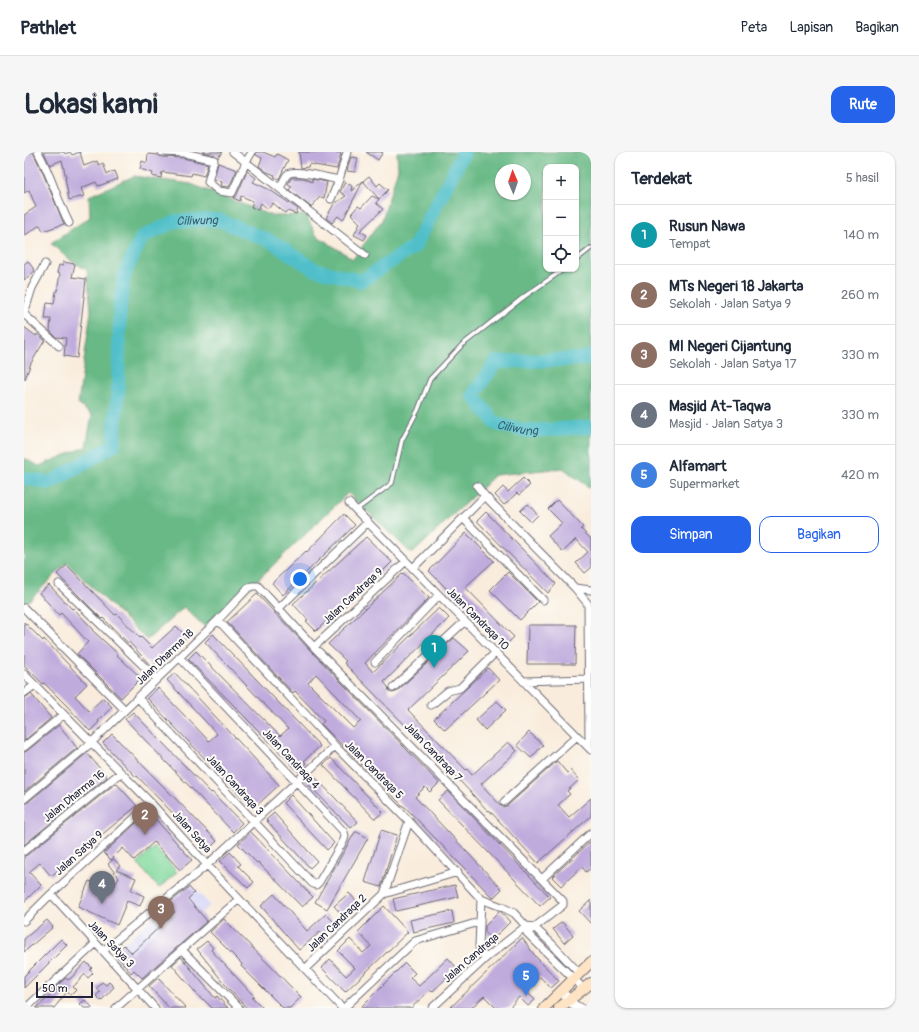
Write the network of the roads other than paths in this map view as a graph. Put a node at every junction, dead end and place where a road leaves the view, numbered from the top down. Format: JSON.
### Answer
{"nodes":[{"id":1,"x":38,"y":152,"type":"edge"},
{"id":2,"x":162,"y":152,"type":"edge"},
{"id":3,"x":233,"y":152,"type":"edge"},
{"id":4,"x":252,"y":152,"type":"edge"},
{"id":5,"x":347,"y":152,"type":"edge"},
{"id":6,"x":246,"y":162,"type":"junction"},
{"id":7,"x":339,"y":180,"type":"junction"},
{"id":8,"x":280,"y":189,"type":"junction"},
{"id":9,"x":331,"y":200,"type":"dead end"},
{"id":10,"x":69,"y":223,"type":"dead end"},
{"id":11,"x":591,"y":248,"type":"edge"},
{"id":12,"x":365,"y":255,"type":"dead end"},
{"id":13,"x":579,"y":258,"type":"edge"},
{"id":14,"x":45,"y":264,"type":"dead end"},
{"id":15,"x":560,"y":272,"type":"edge"},
{"id":16,"x":24,"y":314,"type":"edge"},
{"id":17,"x":60,"y":346,"type":"dead end"},
{"id":18,"x":477,"y":486,"type":"dead end"},
{"id":19,"x":485,"y":496,"type":"junction"},
{"id":20,"x":349,"y":503,"type":"dead end"},
{"id":21,"x":356,"y":510,"type":"junction"},
{"id":22,"x":463,"y":518,"type":"junction"},
{"id":23,"x":368,"y":522,"type":"junction"},
{"id":24,"x":406,"y":561,"type":"junction"},
{"id":25,"x":413,"y":568,"type":"junction"},
{"id":26,"x":59,"y":584,"type":"dead end"},
{"id":27,"x":252,"y":586,"type":"joint"},
{"id":28,"x":575,"y":588,"type":"junction"},
{"id":29,"x":591,"y":590,"type":"edge"},
{"id":30,"x":439,"y":595,"type":"junction"},
{"id":31,"x":543,"y":600,"type":"dead end"},
{"id":32,"x":589,"y":602,"type":"edge"},
{"id":33,"x":24,"y":608,"type":"edge"},
{"id":34,"x":278,"y":609,"type":"junction"},
{"id":35,"x":218,"y":620,"type":"junction"},
{"id":36,"x":464,"y":622,"type":"junction"},
{"id":37,"x":314,"y":647,"type":"junction"},
{"id":38,"x":496,"y":652,"type":"junction"},
{"id":39,"x":180,"y":657,"type":"junction"},
{"id":40,"x":375,"y":662,"type":"dead end"},
{"id":41,"x":24,"y":674,"type":"edge"},
{"id":42,"x":157,"y":679,"type":"junction"},
{"id":43,"x":588,"y":679,"type":"junction"},
{"id":44,"x":524,"y":681,"type":"junction"},
{"id":45,"x":35,"y":685,"type":"junction"},
{"id":46,"x":393,"y":688,"type":"dead end"},
{"id":47,"x":24,"y":693,"type":"edge"},
{"id":48,"x":138,"y":698,"type":"junction"},
{"id":49,"x":431,"y":704,"type":"dead end"},
{"id":50,"x":125,"y":710,"type":"junction"},
{"id":51,"x":63,"y":715,"type":"junction"},
{"id":52,"x":577,"y":736,"type":"junction"},
{"id":53,"x":91,"y":744,"type":"junction"},
{"id":54,"x":335,"y":746,"type":"junction"},
{"id":55,"x":24,"y":747,"type":"edge"},
{"id":56,"x":590,"y":749,"type":"edge"},
{"id":57,"x":120,"y":773,"type":"junction"},
{"id":58,"x":297,"y":782,"type":"junction"},
{"id":59,"x":24,"y":799,"type":"edge"},
{"id":60,"x":504,"y":802,"type":"dead end"},
{"id":61,"x":151,"y":804,"type":"junction"},
{"id":62,"x":409,"y":820,"type":"junction"},
{"id":63,"x":254,"y":822,"type":"junction"},
{"id":64,"x":591,"y":833,"type":"edge"},
{"id":65,"x":24,"y":851,"type":"edge"},
{"id":66,"x":207,"y":865,"type":"junction"},
{"id":67,"x":458,"y":872,"type":"junction"},
{"id":68,"x":542,"y":879,"type":"junction"},
{"id":69,"x":316,"y":885,"type":"joint"},
{"id":70,"x":51,"y":894,"type":"junction"},
{"id":71,"x":384,"y":894,"type":"junction"},
{"id":72,"x":239,"y":899,"type":"junction"},
{"id":73,"x":481,"y":899,"type":"junction"},
{"id":74,"x":24,"y":921,"type":"edge"},
{"id":75,"x":479,"y":922,"type":"junction"},
{"id":76,"x":525,"y":927,"type":"junction"},
{"id":77,"x":534,"y":927,"type":"junction"},
{"id":78,"x":95,"y":944,"type":"junction"},
{"id":79,"x":182,"y":950,"type":"junction"},
{"id":80,"x":104,"y":951,"type":"junction"},
{"id":81,"x":486,"y":958,"type":"junction"},
{"id":82,"x":591,"y":962,"type":"edge"},
{"id":83,"x":305,"y":968,"type":"junction"},
{"id":84,"x":576,"y":976,"type":"junction"},
{"id":85,"x":587,"y":986,"type":"edge"},
{"id":86,"x":138,"y":989,"type":"junction"},
{"id":87,"x":561,"y":991,"type":"junction"},
{"id":88,"x":569,"y":1000,"type":"junction"},
{"id":89,"x":26,"y":1008,"type":"edge"},
{"id":90,"x":116,"y":1008,"type":"edge"},
{"id":91,"x":155,"y":1008,"type":"edge"},
{"id":92,"x":239,"y":1008,"type":"edge"},
{"id":93,"x":343,"y":1008,"type":"edge"},
{"id":94,"x":432,"y":1008,"type":"edge"},
{"id":95,"x":544,"y":1008,"type":"edge"},
{"id":96,"x":559,"y":1008,"type":"edge"},
{"id":97,"x":580,"y":1008,"type":"edge"}],
"edges":[{"from":1,"to":10,"type":"street"},
{"from":2,"to":6,"type":"street"},
{"from":3,"to":6,"type":"street"},
{"from":4,"to":6,"type":"street"},
{"from":5,"to":7,"type":"street"},
{"from":6,"to":8,"type":"street"},
{"from":7,"to":8,"type":"street"},
{"from":7,"to":9,"type":"street"},
{"from":8,"to":12,"type":"street"},
{"from":11,"to":13,"type":"lane"},
{"from":14,"to":16,"type":"street"},
{"from":15,"to":21,"type":"lane"},
{"from":16,"to":17,"type":"street"},
{"from":18,"to":19,"type":"street"},
{"from":19,"to":22,"type":"street"},
{"from":19,"to":28,"type":"street"},
{"from":20,"to":21,"type":"street","name":"Jalan Candraqa 10"},
{"from":21,"to":23,"type":"street","name":"Jalan Candraqa 10"},
{"from":22,"to":25,"type":"street"},
{"from":22,"to":31,"type":"street"},
{"from":23,"to":24,"type":"street","name":"Jalan Candraqa 10"},
{"from":23,"to":34,"type":"street"},
{"from":24,"to":25,"type":"street","name":"Jalan Candraqa 10"},
{"from":24,"to":37,"type":"street","name":"Jalan Candraqa 9"},
{"from":25,"to":30,"type":"street","name":"Jalan Candraqa 10"},
{"from":26,"to":42,"type":"street"},
{"from":27,"to":34,"type":"street","name":"Jalan Candraqa 7"},
{"from":27,"to":35,"type":"street","name":"Jalan Dharma 18"},
{"from":28,"to":29,"type":"street"},
{"from":28,"to":32,"type":"street"},
{"from":30,"to":36,"type":"street","name":"Jalan Candraqa 10"},
{"from":30,"to":40,"type":"street"},
{"from":32,"to":43,"type":"street"},
{"from":33,"to":50,"type":"street"},
{"from":34,"to":37,"type":"street","name":"Jalan Candraqa 7"},
{"from":35,"to":39,"type":"street","name":"Jalan Dharma 18"},
{"from":35,"to":54,"type":"street","name":"Jalan Candraqa 5"},
{"from":36,"to":38,"type":"street","name":"Jalan Candraqa 10"},
{"from":36,"to":46,"type":"street"},
{"from":37,"to":68,"type":"street","name":"Jalan Candraqa 7"},
{"from":38,"to":44,"type":"street","name":"Jalan Candraqa 10"},
{"from":38,"to":49,"type":"street"},
{"from":39,"to":42,"type":"street","name":"Jalan Dharma 18"},
{"from":39,"to":58,"type":"street","name":"Jalan Candraqa 4"},
{"from":41,"to":45,"type":"street","name":"Jalan Satya"},
{"from":42,"to":48,"type":"street","name":"Jalan Dharma 18"},
{"from":43,"to":44,"type":"street"},
{"from":43,"to":56,"type":"street"},
{"from":44,"to":52,"type":"street","name":"Jalan Candraqa 10"},
{"from":45,"to":47,"type":"street"},
{"from":45,"to":51,"type":"street","name":"Jalan Satya"},
{"from":48,"to":50,"type":"street","name":"Jalan Dharma 18"},
{"from":48,"to":63,"type":"street","name":"Jalan Candraqa 3"},
{"from":50,"to":53,"type":"street","name":"Jalan Dharma 18"},
{"from":51,"to":53,"type":"street","name":"Jalan Satya"},
{"from":51,"to":55,"type":"street"},
{"from":52,"to":56,"type":"street","name":"Jalan Candraqa 10"},
{"from":52,"to":60,"type":"street"},
{"from":53,"to":57,"type":"street","name":"Jalan Satya"},
{"from":53,"to":59,"type":"street","name":"Jalan Dharma 18"},
{"from":54,"to":58,"type":"street"},
{"from":54,"to":62,"type":"street","name":"Jalan Candraqa 5"},
{"from":57,"to":61,"type":"street","name":"Jalan Satya"},
{"from":57,"to":65,"type":"street","name":"Jalan Dharma 16"},
{"from":58,"to":63,"type":"street"},
{"from":58,"to":69,"type":"street","name":"Jalan Candraqa 4"},
{"from":61,"to":66,"type":"street","name":"Jalan Satya"},
{"from":61,"to":70,"type":"street","name":"Jalan Satya 9"},
{"from":62,"to":67,"type":"street","name":"Jalan Candraqa 5"},
{"from":62,"to":71,"type":"street","name":"Jalan Candraqa 2"},
{"from":63,"to":66,"type":"street"},
{"from":63,"to":69,"type":"street","name":"Jalan Candraqa 3"},
{"from":64,"to":68,"type":"street"},
{"from":66,"to":72,"type":"street","name":"Jalan Satya"},
{"from":66,"to":80,"type":"street"},
{"from":67,"to":71,"type":"street","name":"Jalan Candraqa 2"},
{"from":67,"to":73,"type":"street","name":"Jalan Candraqa 5"},
{"from":68,"to":77,"type":"street","name":"Jalan Candraqa 7"},
{"from":70,"to":74,"type":"street","name":"Jalan Satya 9"},
{"from":70,"to":78,"type":"street","name":"Jalan Satya 3"},
{"from":71,"to":83,"type":"street","name":"Jalan Candraqa 2"},
{"from":72,"to":79,"type":"street"},
{"from":72,"to":83,"type":"street","name":"Jalan Satya"},
{"from":73,"to":75,"type":"street"},
{"from":73,"to":76,"type":"street","name":"Jalan Candraqa 5"},
{"from":75,"to":81,"type":"street"},
{"from":75,"to":93,"type":"street"},
{"from":76,"to":77,"type":"street"},
{"from":76,"to":81,"type":"street","name":"Jalan Candraqa"},
{"from":76,"to":84,"type":"street"},
{"from":77,"to":84,"type":"street"},
{"from":78,"to":80,"type":"street","name":"Jalan Satya 3"},
{"from":78,"to":89,"type":"street"},
{"from":79,"to":86,"type":"street"},
{"from":79,"to":92,"type":"street"},
{"from":80,"to":86,"type":"street","name":"Jalan Satya 3"},
{"from":81,"to":94,"type":"street","name":"Jalan Candraqa"},
{"from":82,"to":84,"type":"main road"},
{"from":83,"to":93,"type":"street","name":"Jalan Satya"},
{"from":84,"to":85,"type":"street"},
{"from":84,"to":87,"type":"main road"},
{"from":85,"to":88,"type":"main road"},
{"from":86,"to":90,"type":"street"},
{"from":86,"to":91,"type":"street","name":"Jalan Satya 3"},
{"from":87,"to":88,"type":"street"},
{"from":87,"to":95,"type":"main road"},
{"from":88,"to":96,"type":"main road"},
{"from":88,"to":97,"type":"street"}]}
